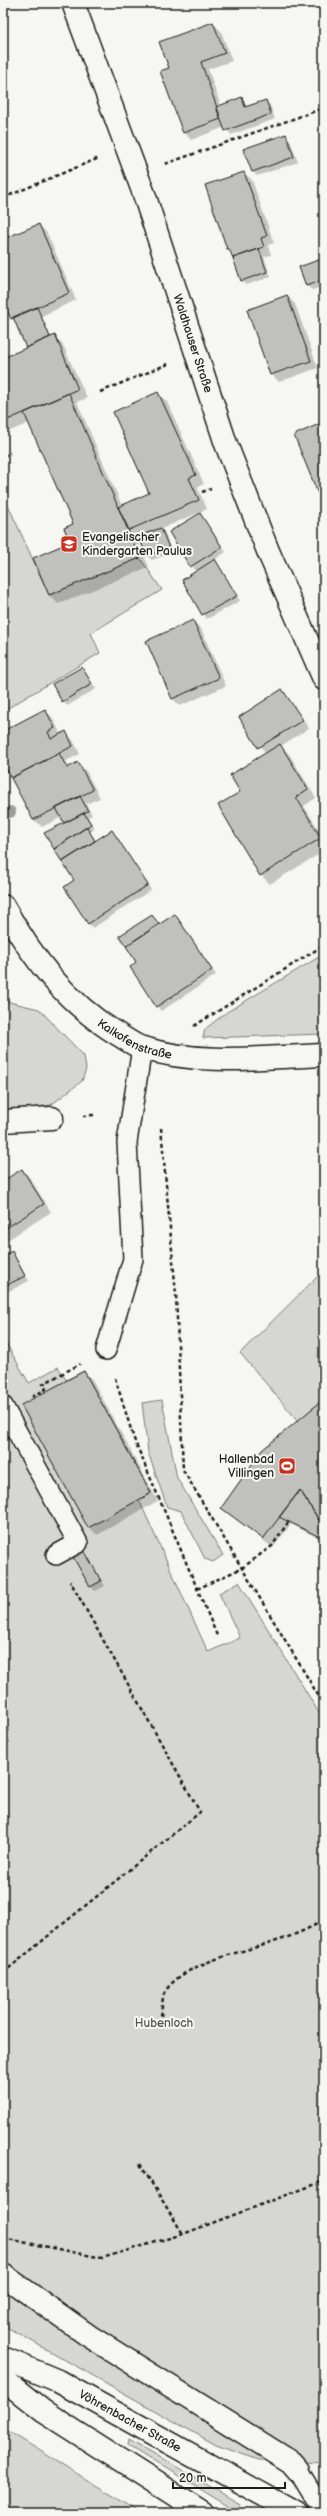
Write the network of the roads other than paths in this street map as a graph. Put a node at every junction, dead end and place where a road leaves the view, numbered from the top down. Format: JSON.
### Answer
{"nodes":[{"id":1,"x":74,"y":3,"type":"edge"},
{"id":2,"x":324,"y":679,"type":"edge"},
{"id":3,"x":3,"y":906,"type":"edge"},
{"id":4,"x":142,"y":1048,"type":"junction"},
{"id":5,"x":324,"y":1055,"type":"edge"},
{"id":6,"x":52,"y":1118,"type":"dead end"},
{"id":7,"x":3,"y":1121,"type":"edge"},
{"id":8,"x":106,"y":1350,"type":"road end"},
{"id":9,"x":3,"y":1406,"type":"edge"},
{"id":10,"x":56,"y":1555,"type":"road end"},
{"id":11,"x":3,"y":2275,"type":"edge"},
{"id":12,"x":3,"y":2358,"type":"edge"},
{"id":13,"x":3,"y":2380,"type":"edge"},
{"id":14,"x":298,"y":2470,"type":"joint"},
{"id":15,"x":203,"y":2513,"type":"edge"},
{"id":16,"x":296,"y":2513,"type":"edge"},
{"id":17,"x":324,"y":2513,"type":"edge"}],
"edges":[{"from":1,"to":2,"type":"street","name":"Waldhauser Straße"},
{"from":3,"to":4,"type":"street","name":"Kalkofenstraße"},
{"from":4,"to":5,"type":"street","name":"Kalkofenstraße"},
{"from":4,"to":8,"type":"lane"},
{"from":6,"to":7,"type":"street"},
{"from":9,"to":10,"type":"lane"},
{"from":11,"to":14,"type":"street"},
{"from":12,"to":16,"type":"street","name":"Vöhrenbacher Straße"},
{"from":13,"to":15,"type":"street"},
{"from":14,"to":17,"type":"lane"}]}
